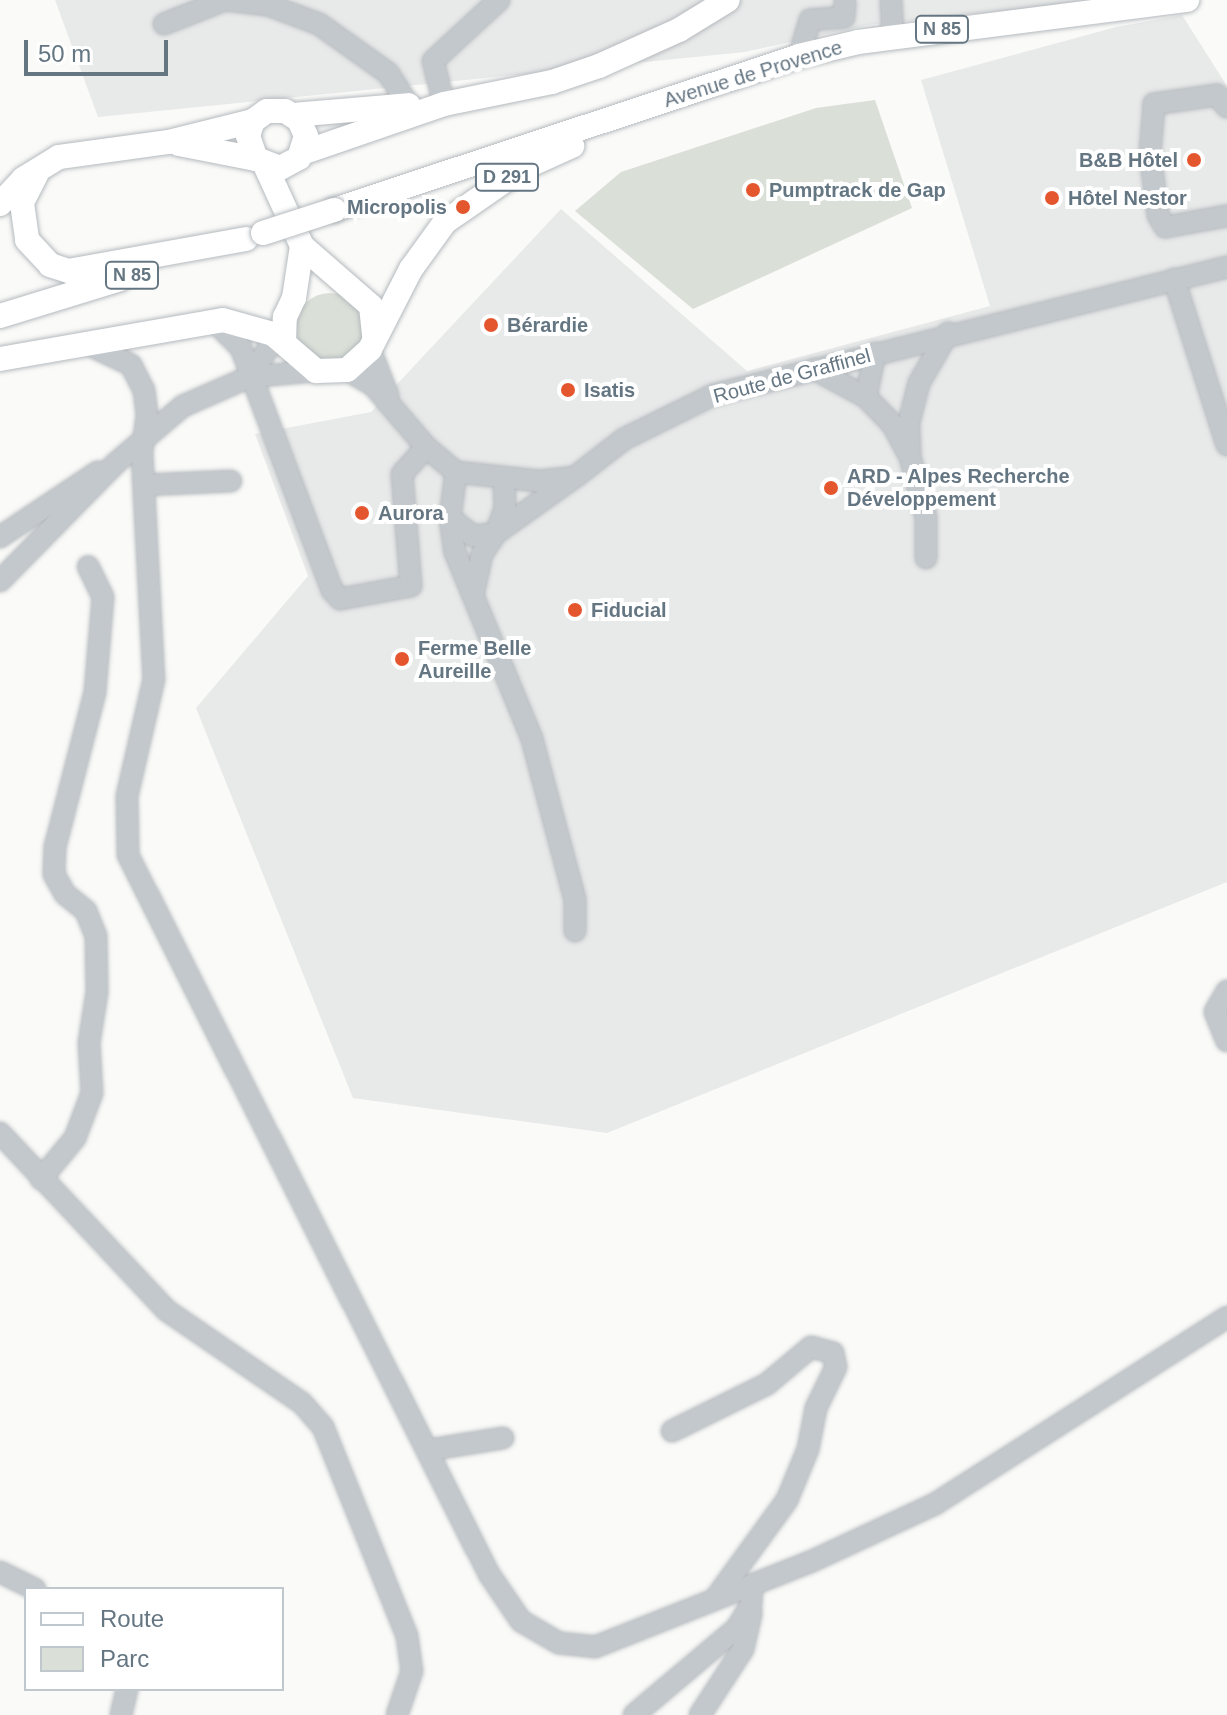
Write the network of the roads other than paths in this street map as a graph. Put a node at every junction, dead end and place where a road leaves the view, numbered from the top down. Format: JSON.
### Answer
{"nodes":[{"id":1,"x":499,"y":0,"type":"edge"},
{"id":2,"x":728,"y":0,"type":"edge"},
{"id":3,"x":891,"y":0,"type":"edge"},
{"id":4,"x":1187,"y":0,"type":"edge"},
{"id":5,"x":218,"y":1,"type":"edge"},
{"id":6,"x":845,"y":3,"type":"dead end"},
{"id":7,"x":1106,"y":5,"type":"edge"},
{"id":8,"x":164,"y":24,"type":"dead end"},
{"id":9,"x":893,"y":36,"type":"junction"},
{"id":10,"x":799,"y":56,"type":"junction"},
{"id":11,"x":703,"y":90,"type":"junction"},
{"id":12,"x":444,"y":104,"type":"junction"},
{"id":13,"x":409,"y":105,"type":"junction"},
{"id":14,"x":1227,"y":107,"type":"edge"},
{"id":15,"x":293,"y":115,"type":"junction"},
{"id":16,"x":253,"y":121,"type":"junction"},
{"id":17,"x":169,"y":142,"type":"junction"},
{"id":18,"x":298,"y":158,"type":"junction"},
{"id":19,"x":260,"y":162,"type":"junction"},
{"id":20,"x":42,"y":165,"type":"junction"},
{"id":21,"x":0,"y":204,"type":"edge"},
{"id":22,"x":288,"y":206,"type":"junction"},
{"id":23,"x":1227,"y":216,"type":"edge"},
{"id":24,"x":254,"y":236,"type":"junction"},
{"id":25,"x":302,"y":246,"type":"junction"},
{"id":26,"x":1227,"y":267,"type":"edge"},
{"id":27,"x":1174,"y":279,"type":"junction"},
{"id":28,"x":340,"y":282,"type":"junction"},
{"id":29,"x":294,"y":298,"type":"junction"},
{"id":30,"x":0,"y":316,"type":"edge"},
{"id":31,"x":214,"y":321,"type":"junction"},
{"id":32,"x":948,"y":333,"type":"junction"},
{"id":33,"x":282,"y":335,"type":"junction"},
{"id":34,"x":87,"y":344,"type":"junction"},
{"id":35,"x":372,"y":344,"type":"junction"},
{"id":36,"x":906,"y":345,"type":"junction"},
{"id":37,"x":875,"y":353,"type":"junction"},
{"id":38,"x":0,"y":359,"type":"edge"},
{"id":39,"x":814,"y":369,"type":"junction"},
{"id":40,"x":347,"y":370,"type":"junction"},
{"id":41,"x":316,"y":371,"type":"junction"},
{"id":42,"x":249,"y":377,"type":"junction"},
{"id":43,"x":918,"y":390,"type":"junction"},
{"id":44,"x":871,"y":402,"type":"junction"},
{"id":45,"x":396,"y":410,"type":"junction"},
{"id":46,"x":142,"y":439,"type":"junction"},
{"id":47,"x":1227,"y":445,"type":"edge"},
{"id":48,"x":426,"y":447,"type":"junction"},
{"id":49,"x":910,"y":457,"type":"junction"},
{"id":50,"x":116,"y":463,"type":"junction"},
{"id":51,"x":456,"y":472,"type":"junction"},
{"id":52,"x":575,"y":477,"type":"junction"},
{"id":53,"x":504,"y":480,"type":"junction"},
{"id":54,"x":231,"y":481,"type":"dead end"},
{"id":55,"x":144,"y":485,"type":"junction"},
{"id":56,"x":450,"y":518,"type":"junction"},
{"id":57,"x":496,"y":533,"type":"junction"},
{"id":58,"x":0,"y":537,"type":"edge"},
{"id":59,"x":926,"y":558,"type":"dead end"},
{"id":60,"x":88,"y":566,"type":"dead end"},
{"id":61,"x":0,"y":581,"type":"edge"},
{"id":62,"x":474,"y":591,"type":"junction"},
{"id":63,"x":575,"y":931,"type":"dead end"},
{"id":64,"x":1227,"y":991,"type":"edge"},
{"id":65,"x":1227,"y":1041,"type":"edge"},
{"id":66,"x":0,"y":1133,"type":"edge"},
{"id":67,"x":41,"y":1179,"type":"junction"},
{"id":68,"x":1227,"y":1317,"type":"edge"},
{"id":69,"x":672,"y":1431,"type":"dead end"},
{"id":70,"x":503,"y":1438,"type":"dead end"},
{"id":71,"x":428,"y":1450,"type":"junction"},
{"id":72,"x":0,"y":1572,"type":"edge"},
{"id":73,"x":31,"y":1587,"type":"edge"},
{"id":74,"x":752,"y":1595,"type":"junction"},
{"id":75,"x":715,"y":1599,"type":"junction"},
{"id":76,"x":127,"y":1691,"type":"edge"},
{"id":77,"x":121,"y":1715,"type":"edge"},
{"id":78,"x":397,"y":1715,"type":"edge"},
{"id":79,"x":634,"y":1715,"type":"edge"},
{"id":80,"x":700,"y":1715,"type":"edge"}],
"edges":[{"from":1,"to":12,"type":"street"},
{"from":2,"to":12,"type":"main road"},
{"from":3,"to":9,"type":"street"},
{"from":4,"to":7,"type":"main road","name":"Avenue de Provence","number":"N 85"},
{"from":5,"to":8,"type":"street"},
{"from":5,"to":13,"type":"street"},
{"from":6,"to":10,"type":"street"},
{"from":7,"to":9,"type":"main road","name":"Avenue de Provence","number":"N 85"},
{"from":9,"to":10,"type":"main road","name":"Avenue de Provence","number":"N 85"},
{"from":10,"to":11,"type":"main road","name":"Avenue de Provence","number":"N 85"},
{"from":11,"to":24,"type":"main road","name":"Avenue de Provence","number":"N 85","bridge":true},
{"from":11,"to":35,"type":"main road","number":"D 291"},
{"from":12,"to":13,"type":"main road"},
{"from":12,"to":18,"type":"main road"},
{"from":13,"to":15,"type":"main road"},
{"from":14,"to":23,"type":"street"},
{"from":15,"to":16,"type":"main road"},
{"from":15,"to":18,"type":"main road"},
{"from":16,"to":17,"type":"main road"},
{"from":16,"to":19,"type":"main road"},
{"from":17,"to":19,"type":"main road"},
{"from":17,"to":20,"type":"main road"},
{"from":18,"to":19,"type":"main road"},
{"from":18,"to":22,"type":"main road"},
{"from":19,"to":22,"type":"main road"},
{"from":20,"to":21,"type":"main road"},
{"from":20,"to":24,"type":"main road"},
{"from":22,"to":25,"type":"main road"},
{"from":24,"to":30,"type":"main road","number":"N 85"},
{"from":25,"to":28,"type":"main road"},
{"from":25,"to":29,"type":"main road"},
{"from":26,"to":27,"type":"street","name":"Route de Graffinel"},
{"from":27,"to":32,"type":"street","name":"Route de Graffinel"},
{"from":27,"to":47,"type":"street"},
{"from":28,"to":29,"type":"main road"},
{"from":28,"to":35,"type":"main road"},
{"from":29,"to":33,"type":"main road"},
{"from":31,"to":33,"type":"main road"},
{"from":31,"to":34,"type":"main road"},
{"from":31,"to":42,"type":"street"},
{"from":32,"to":36,"type":"street","name":"Route de Graffinel"},
{"from":32,"to":43,"type":"street"},
{"from":33,"to":41,"type":"main road"},
{"from":33,"to":42,"type":"street"},
{"from":34,"to":38,"type":"main road"},
{"from":34,"to":46,"type":"street"},
{"from":35,"to":40,"type":"main road"},
{"from":35,"to":45,"type":"street"},
{"from":36,"to":37,"type":"street","name":"Route de Graffinel"},
{"from":36,"to":43,"type":"street"},
{"from":37,"to":39,"type":"street","name":"Route de Graffinel"},
{"from":37,"to":44,"type":"street"},
{"from":39,"to":44,"type":"street"},
{"from":39,"to":52,"type":"street","name":"Route de Graffinel"},
{"from":40,"to":41,"type":"main road"},
{"from":40,"to":45,"type":"street"},
{"from":41,"to":42,"type":"street"},
{"from":42,"to":46,"type":"street"},
{"from":42,"to":48,"type":"street"},
{"from":43,"to":44,"type":"street"},
{"from":43,"to":49,"type":"street"},
{"from":44,"to":49,"type":"street"},
{"from":45,"to":48,"type":"street"},
{"from":46,"to":50,"type":"street"},
{"from":46,"to":55,"type":"street"},
{"from":48,"to":51,"type":"street"},
{"from":49,"to":59,"type":"street"},
{"from":50,"to":58,"type":"street"},
{"from":50,"to":61,"type":"street"},
{"from":51,"to":53,"type":"street"},
{"from":51,"to":56,"type":"street"},
{"from":52,"to":53,"type":"street"},
{"from":52,"to":57,"type":"street","name":"Route de Graffinel"},
{"from":53,"to":57,"type":"street"},
{"from":54,"to":55,"type":"street"},
{"from":55,"to":71,"type":"street"},
{"from":56,"to":57,"type":"street"},
{"from":56,"to":62,"type":"street"},
{"from":57,"to":62,"type":"street"},
{"from":60,"to":67,"type":"street"},
{"from":62,"to":63,"type":"street"},
{"from":64,"to":65,"type":"street"},
{"from":66,"to":67,"type":"street"},
{"from":67,"to":78,"type":"street"},
{"from":68,"to":74,"type":"street"},
{"from":69,"to":75,"type":"street"},
{"from":70,"to":71,"type":"street"},
{"from":71,"to":75,"type":"street"},
{"from":72,"to":73,"type":"street"},
{"from":74,"to":75,"type":"street"},
{"from":74,"to":79,"type":"street"},
{"from":74,"to":80,"type":"street"},
{"from":76,"to":77,"type":"street"}]}
